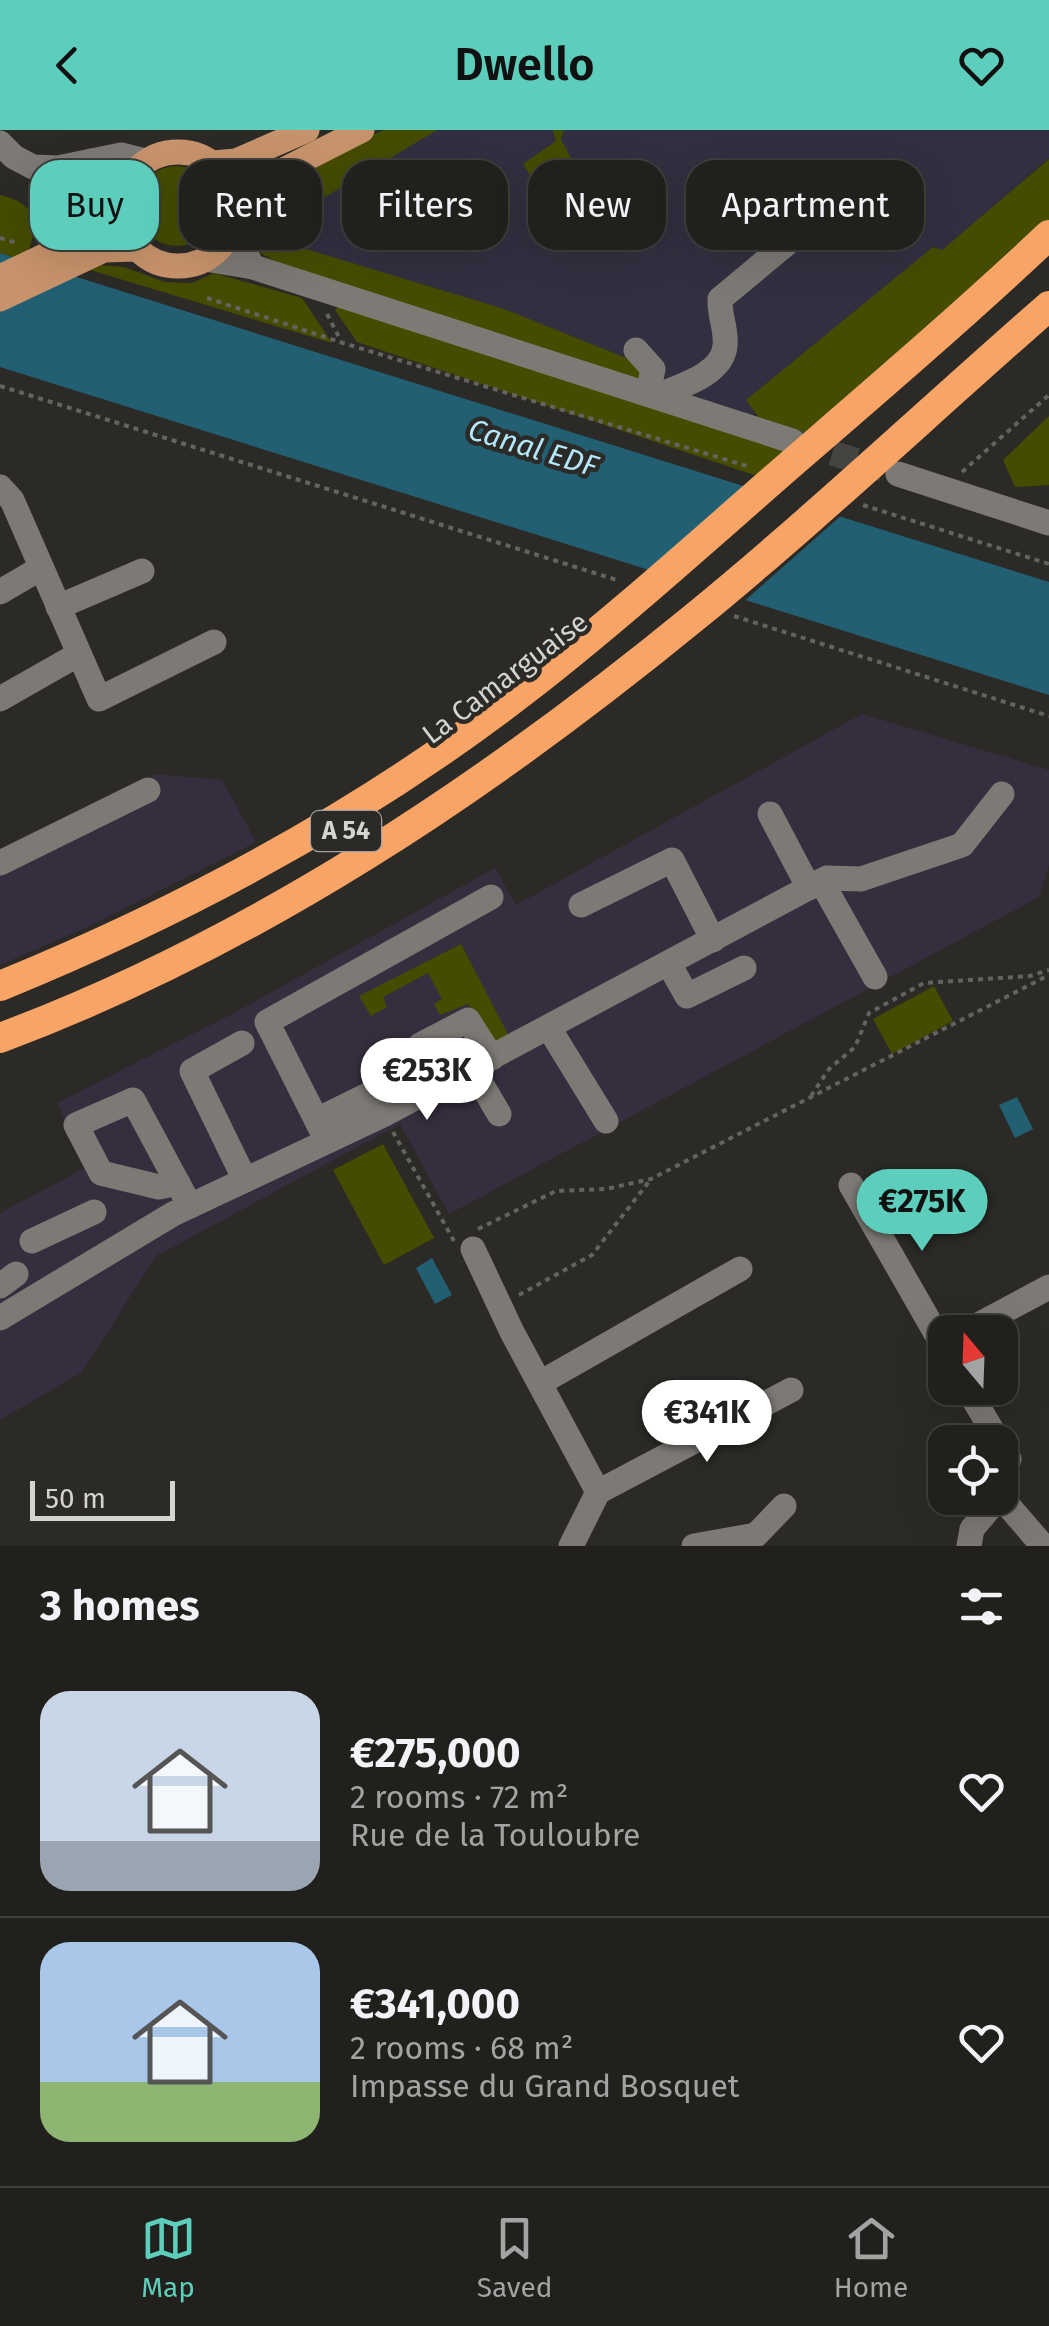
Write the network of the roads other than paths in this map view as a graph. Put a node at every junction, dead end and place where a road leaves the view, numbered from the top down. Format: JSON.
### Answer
{"nodes":[{"id":1,"x":307,"y":130,"type":"edge"},
{"id":2,"x":362,"y":130,"type":"edge"},
{"id":3,"x":5,"y":155,"type":"edge"},
{"id":4,"x":96,"y":160,"type":"edge"},
{"id":5,"x":139,"y":160,"type":"edge"},
{"id":6,"x":150,"y":160,"type":"edge"},
{"id":7,"x":208,"y":160,"type":"edge"},
{"id":8,"x":236,"y":160,"type":"edge"},
{"id":9,"x":302,"y":160,"type":"edge"},
{"id":10,"x":30,"y":166,"type":"edge"},
{"id":11,"x":1049,"y":235,"type":"edge"},
{"id":12,"x":73,"y":250,"type":"edge"},
{"id":13,"x":82,"y":250,"type":"edge"},
{"id":14,"x":138,"y":250,"type":"edge"},
{"id":15,"x":216,"y":250,"type":"edge"},
{"id":16,"x":246,"y":250,"type":"edge"},
{"id":17,"x":778,"y":250,"type":"edge"},
{"id":18,"x":204,"y":259,"type":"junction"},
{"id":19,"x":1049,"y":259,"type":"edge"},
{"id":20,"x":253,"y":267,"type":"junction"},
{"id":21,"x":0,"y":277,"type":"edge"},
{"id":22,"x":0,"y":299,"type":"edge"},
{"id":23,"x":987,"y":302,"type":"junction"},
{"id":24,"x":1049,"y":306,"type":"edge"},
{"id":25,"x":1049,"y":318,"type":"edge"},
{"id":26,"x":636,"y":350,"type":"dead end"},
{"id":27,"x":972,"y":374,"type":"junction"},
{"id":28,"x":653,"y":395,"type":"junction"},
{"id":29,"x":792,"y":441,"type":"tunnel mouth"},
{"id":30,"x":892,"y":461,"type":"junction"},
{"id":31,"x":0,"y":488,"type":"edge"},
{"id":32,"x":1049,"y":523,"type":"edge"},
{"id":33,"x":42,"y":568,"type":"junction"},
{"id":34,"x":142,"y":571,"type":"dead end"},
{"id":35,"x":0,"y":592,"type":"edge"},
{"id":36,"x":643,"y":594,"type":"junction"},
{"id":37,"x":58,"y":608,"type":"junction"},
{"id":38,"x":214,"y":642,"type":"dead end"},
{"id":39,"x":79,"y":654,"type":"junction"},
{"id":40,"x":0,"y":699,"type":"edge"},
{"id":41,"x":148,"y":790,"type":"dead end"},
{"id":42,"x":1002,"y":794,"type":"dead end"},
{"id":43,"x":770,"y":814,"type":"dead end"},
{"id":44,"x":0,"y":862,"type":"edge"},
{"id":45,"x":819,"y":882,"type":"junction"},
{"id":46,"x":490,"y":897,"type":"dead end"},
{"id":47,"x":582,"y":905,"type":"dead end"},
{"id":48,"x":714,"y":940,"type":"junction"},
{"id":49,"x":669,"y":964,"type":"junction"},
{"id":50,"x":744,"y":968,"type":"dead end"},
{"id":51,"x":876,"y":977,"type":"dead end"},
{"id":52,"x":0,"y":986,"type":"edge"},
{"id":53,"x":0,"y":1004,"type":"edge"},
{"id":54,"x":549,"y":1028,"type":"junction"},
{"id":55,"x":0,"y":1038,"type":"edge"},
{"id":56,"x":242,"y":1043,"type":"dead end"},
{"id":57,"x":420,"y":1045,"type":"dead end"},
{"id":58,"x":482,"y":1063,"type":"junction"},
{"id":59,"x":400,"y":1078,"type":"dead end"},
{"id":60,"x":499,"y":1114,"type":"dead end"},
{"id":61,"x":606,"y":1120,"type":"dead end"},
{"id":62,"x":322,"y":1130,"type":"junction"},
{"id":63,"x":245,"y":1180,"type":"junction"},
{"id":64,"x":850,"y":1185,"type":"dead end"},
{"id":65,"x":94,"y":1212,"type":"dead end"},
{"id":66,"x":63,"y":1226,"type":"junction"},
{"id":67,"x":32,"y":1240,"type":"dead end"},
{"id":68,"x":472,"y":1241,"type":"road end"},
{"id":69,"x":85,"y":1266,"type":"junction"},
{"id":70,"x":740,"y":1269,"type":"dead end"},
{"id":71,"x":1049,"y":1287,"type":"edge"},
{"id":72,"x":932,"y":1315,"type":"edge"},
{"id":73,"x":1000,"y":1315,"type":"edge"},
{"id":74,"x":0,"y":1318,"type":"edge"},
{"id":75,"x":540,"y":1384,"type":"junction"},
{"id":76,"x":790,"y":1390,"type":"dead end"},
{"id":77,"x":598,"y":1492,"type":"junction"},
{"id":78,"x":784,"y":1506,"type":"dead end"},
{"id":79,"x":983,"y":1515,"type":"edge"},
{"id":80,"x":1016,"y":1515,"type":"edge"},
{"id":81,"x":571,"y":1546,"type":"edge"},
{"id":82,"x":694,"y":1546,"type":"edge"},
{"id":83,"x":970,"y":1546,"type":"edge"},
{"id":84,"x":1043,"y":1546,"type":"edge"}],
"edges":[{"from":1,"to":8,"type":"main road"},
{"from":2,"to":9,"type":"main road"},
{"from":3,"to":10,"type":"street"},
{"from":4,"to":5,"type":"street"},
{"from":6,"to":7,"type":"main road"},
{"from":11,"to":23,"type":"highway"},
{"from":12,"to":21,"type":"main road"},
{"from":13,"to":22,"type":"main road"},
{"from":14,"to":18,"type":"main road"},
{"from":15,"to":18,"type":"main road"},
{"from":16,"to":20,"type":"street"},
{"from":17,"to":28,"type":"street"},
{"from":18,"to":20,"type":"street"},
{"from":19,"to":23,"type":"highway"},
{"from":20,"to":28,"type":"street"},
{"from":23,"to":36,"type":"highway"},
{"from":24,"to":27,"type":"highway","number":"A 54"},
{"from":25,"to":27,"type":"highway"},
{"from":26,"to":28,"type":"street"},
{"from":27,"to":30,"type":"highway","number":"A 54"},
{"from":28,"to":29,"type":"street"},
{"from":30,"to":32,"type":"street"},
{"from":30,"to":55,"type":"highway","number":"A 54"},
{"from":31,"to":33,"type":"street"},
{"from":33,"to":35,"type":"street"},
{"from":33,"to":37,"type":"street"},
{"from":34,"to":37,"type":"street"},
{"from":36,"to":52,"type":"highway"},
{"from":36,"to":53,"type":"highway","name":"La Camarguaise","number":"A 54"},
{"from":37,"to":39,"type":"street"},
{"from":38,"to":39,"type":"street"},
{"from":39,"to":40,"type":"street"},
{"from":41,"to":44,"type":"street"},
{"from":42,"to":45,"type":"street"},
{"from":43,"to":45,"type":"street"},
{"from":45,"to":48,"type":"street"},
{"from":45,"to":51,"type":"street"},
{"from":46,"to":62,"type":"street"},
{"from":47,"to":48,"type":"street"},
{"from":48,"to":49,"type":"street"},
{"from":49,"to":50,"type":"street"},
{"from":49,"to":54,"type":"street"},
{"from":54,"to":58,"type":"street"},
{"from":54,"to":61,"type":"street"},
{"from":56,"to":63,"type":"street"},
{"from":57,"to":58,"type":"street"},
{"from":58,"to":60,"type":"street"},
{"from":58,"to":62,"type":"street"},
{"from":59,"to":62,"type":"street"},
{"from":62,"to":63,"type":"street"},
{"from":63,"to":69,"type":"street"},
{"from":64,"to":72,"type":"street"},
{"from":65,"to":66,"type":"street"},
{"from":66,"to":67,"type":"street"},
{"from":66,"to":69,"type":"street"},
{"from":68,"to":75,"type":"street"},
{"from":69,"to":74,"type":"street"},
{"from":70,"to":75,"type":"street"},
{"from":71,"to":73,"type":"street"},
{"from":75,"to":77,"type":"street"},
{"from":76,"to":77,"type":"street"},
{"from":77,"to":81,"type":"street"},
{"from":78,"to":82,"type":"street"},
{"from":79,"to":83,"type":"street"},
{"from":80,"to":84,"type":"street"}]}
